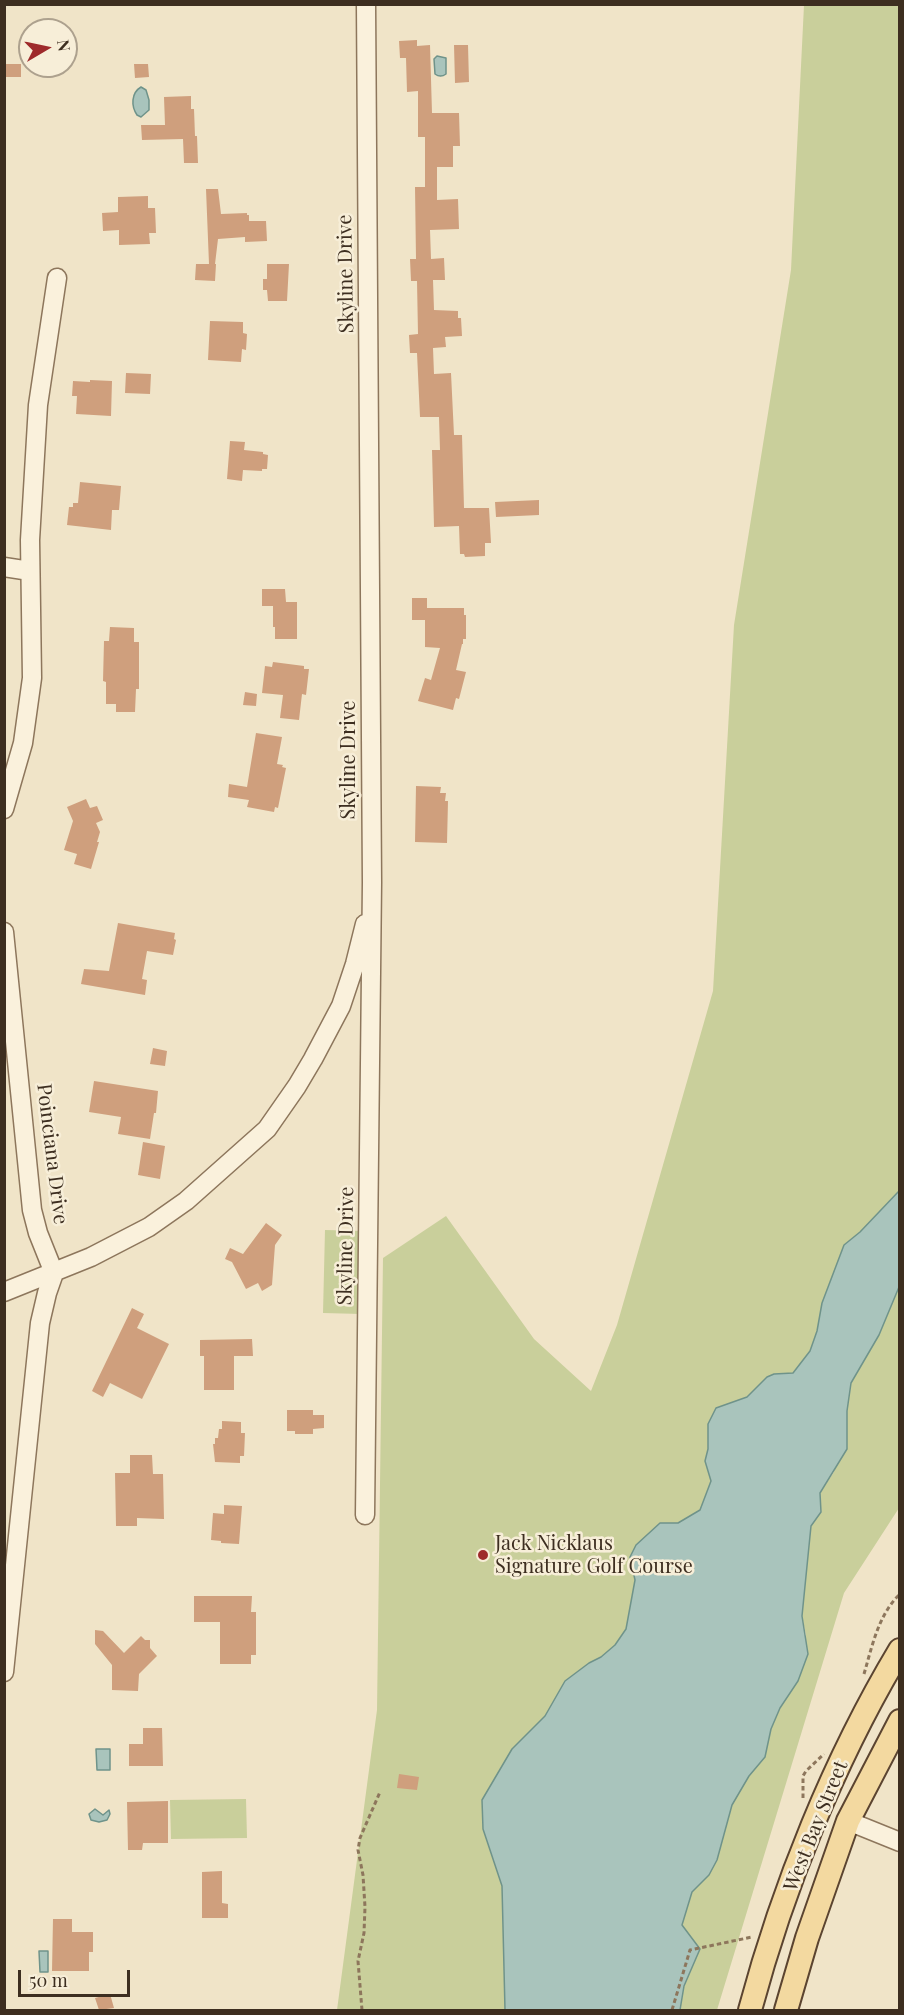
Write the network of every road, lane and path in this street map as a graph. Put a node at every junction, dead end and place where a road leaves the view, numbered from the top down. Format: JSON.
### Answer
{"nodes":[{"id":1,"x":366,"y":4,"type":"edge"},
{"id":2,"x":57,"y":278,"type":"dead end"},
{"id":3,"x":4,"y":567,"type":"edge"},
{"id":4,"x":30,"y":572,"type":"junction"},
{"id":5,"x":4,"y":808,"type":"edge"},
{"id":6,"x":372,"y":882,"type":"junction"},
{"id":7,"x":4,"y":932,"type":"edge"},
{"id":8,"x":54,"y":1273,"type":"junction"},
{"id":9,"x":4,"y":1292,"type":"edge"},
{"id":10,"x":365,"y":1515,"type":"dead end"},
{"id":11,"x":900,"y":1650,"type":"edge"},
{"id":12,"x":4,"y":1672,"type":"edge"},
{"id":13,"x":900,"y":1721,"type":"edge"},
{"id":14,"x":380,"y":1792,"type":"dead end"},
{"id":15,"x":848,"y":1821,"type":"junction"},
{"id":16,"x":900,"y":1842,"type":"edge"},
{"id":17,"x":754,"y":1936,"type":"dead end"},
{"id":18,"x":362,"y":2010,"type":"edge"},
{"id":19,"x":672,"y":2010,"type":"edge"},
{"id":20,"x":750,"y":2010,"type":"edge"},
{"id":21,"x":786,"y":2010,"type":"edge"}],
"edges":[{"from":1,"to":6,"type":"street","name":"Skyline Drive"},
{"from":2,"to":4,"type":"street"},
{"from":3,"to":4,"type":"street"},
{"from":4,"to":5,"type":"street"},
{"from":6,"to":8,"type":"street"},
{"from":6,"to":10,"type":"street","name":"Skyline Drive"},
{"from":7,"to":8,"type":"street","name":"Poinciana Drive"},
{"from":8,"to":9,"type":"street"},
{"from":8,"to":12,"type":"street"},
{"from":11,"to":20,"type":"main road","name":"West Bay Street"},
{"from":13,"to":15,"type":"main road","name":"West Bay Street"},
{"from":14,"to":18,"type":"path"},
{"from":15,"to":16,"type":"street"},
{"from":15,"to":21,"type":"main road","name":"West Bay Street"},
{"from":17,"to":19,"type":"path"}]}
